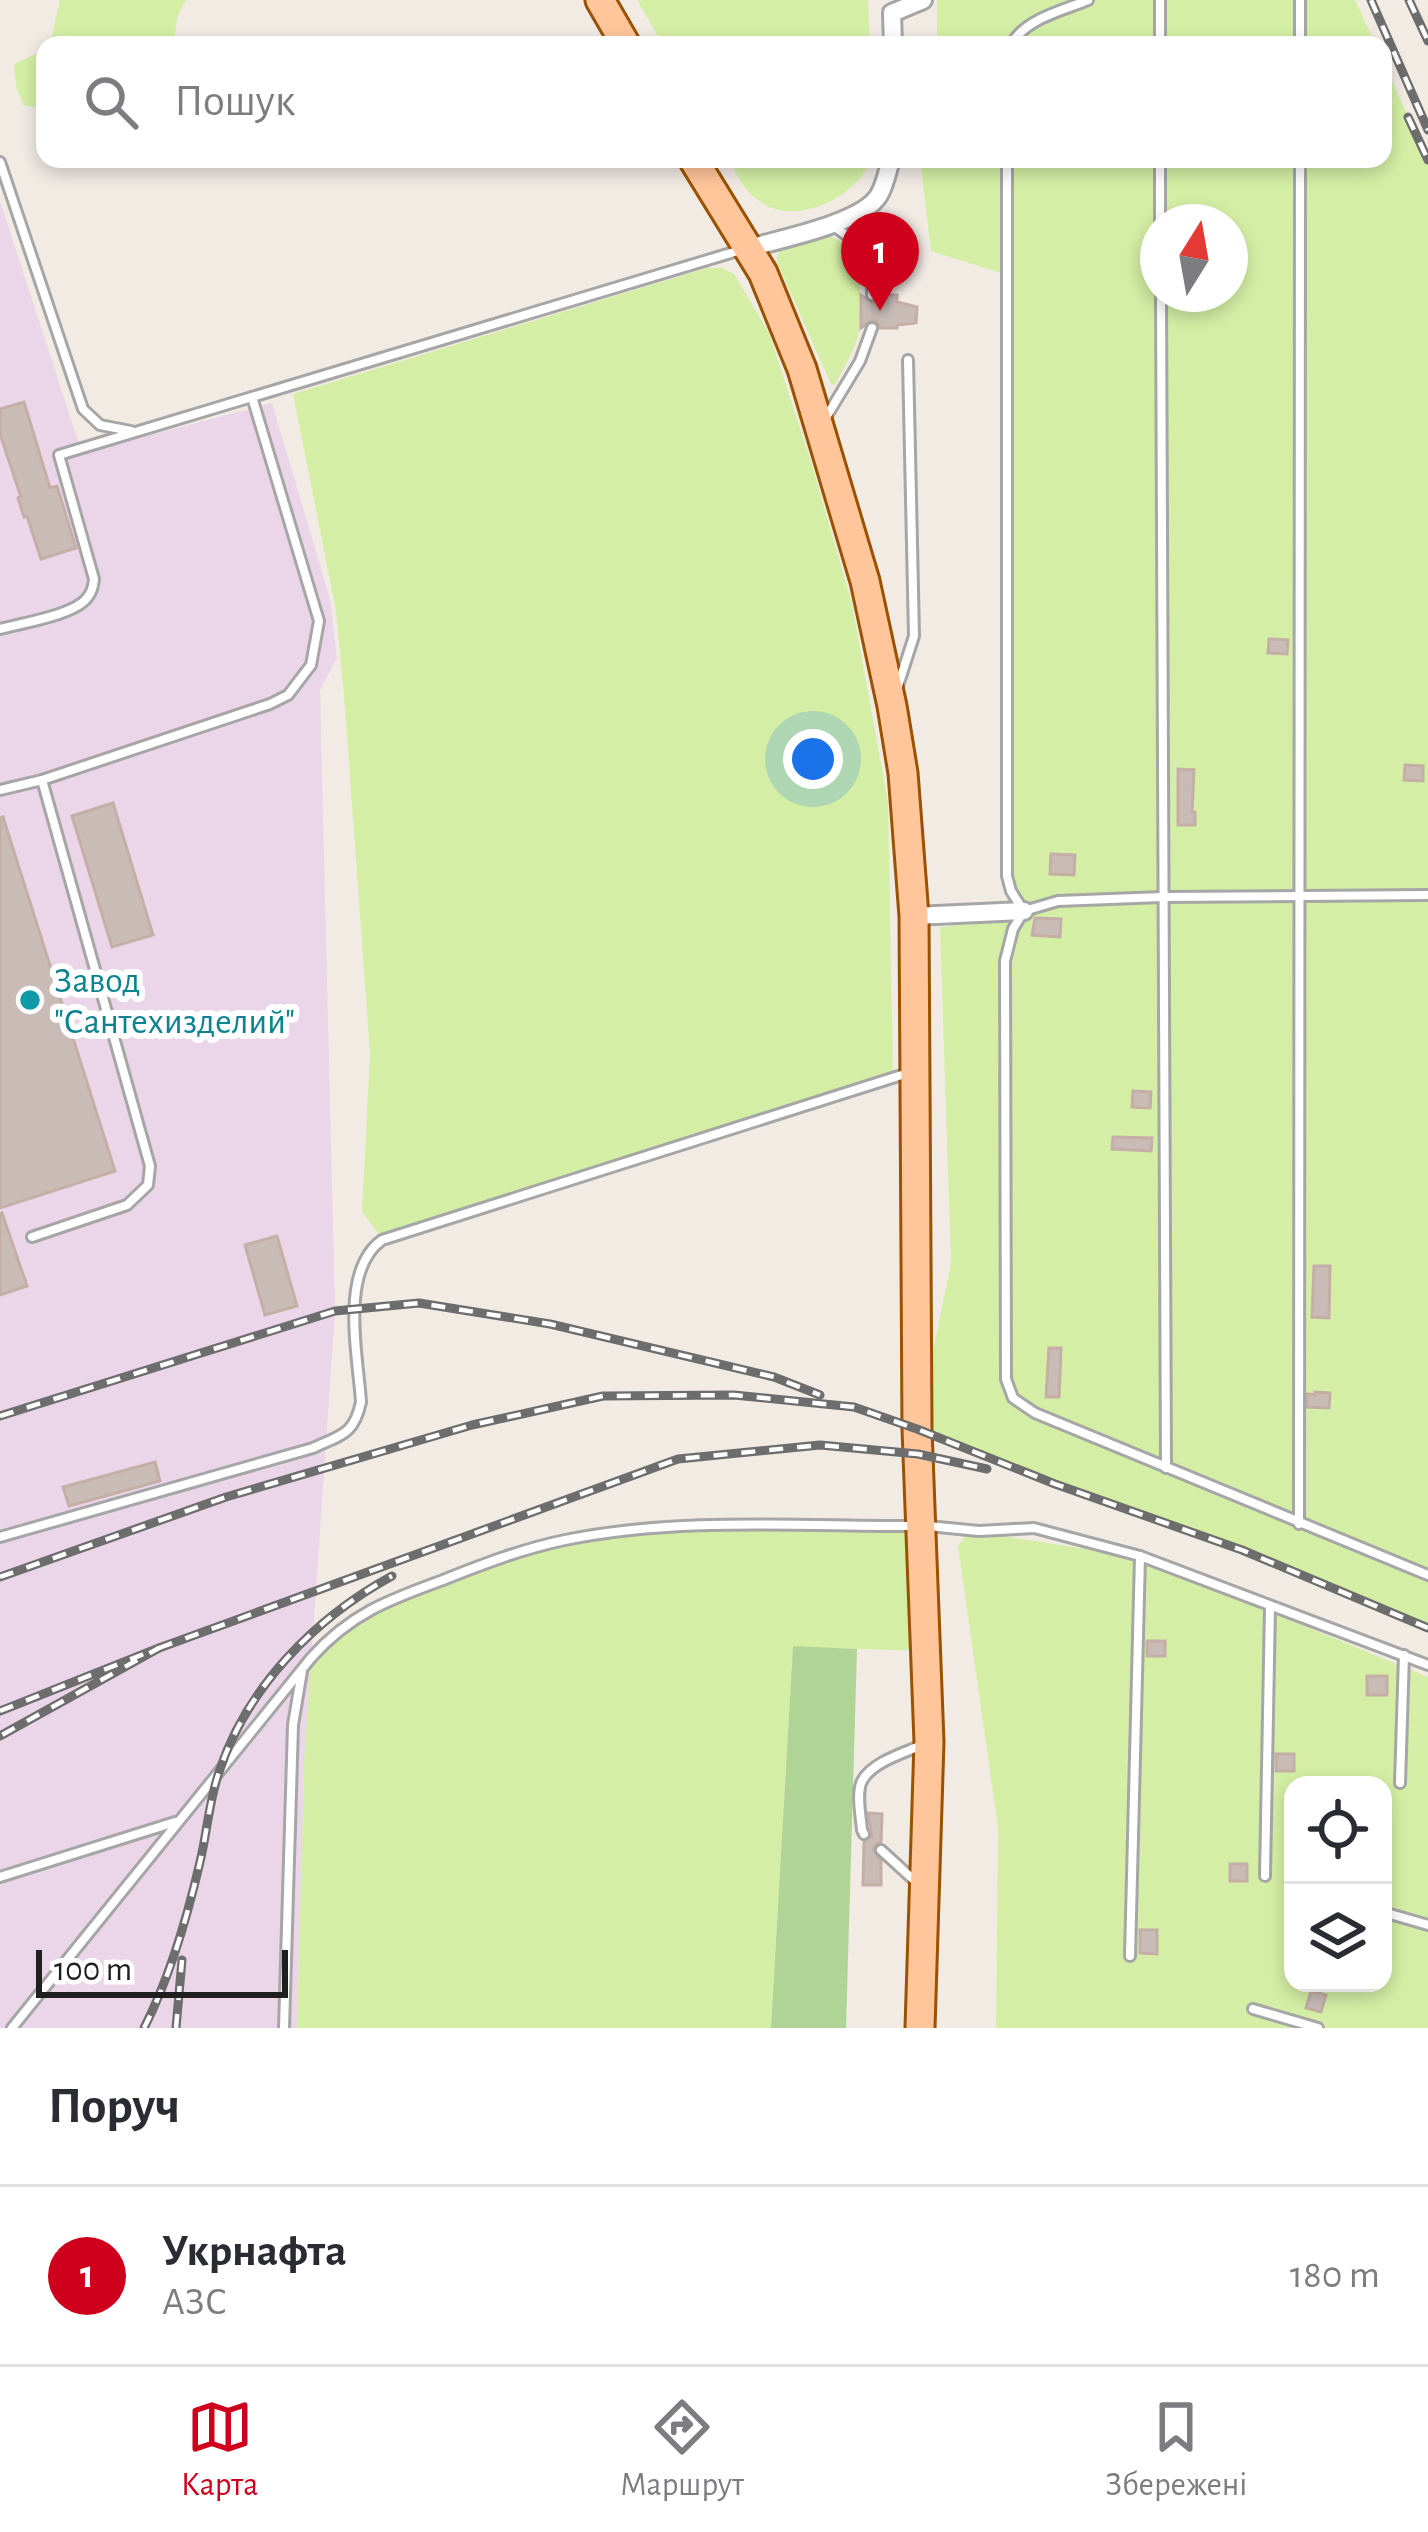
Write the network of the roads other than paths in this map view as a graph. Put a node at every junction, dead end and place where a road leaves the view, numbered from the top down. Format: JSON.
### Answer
{"nodes":[{"id":1,"x":600,"y":0,"type":"edge"},
{"id":2,"x":923,"y":0,"type":"edge"},
{"id":3,"x":1088,"y":0,"type":"edge"},
{"id":4,"x":1160,"y":0,"type":"edge"},
{"id":5,"x":1300,"y":0,"type":"edge"},
{"id":6,"x":892,"y":6,"type":"edge"},
{"id":7,"x":621,"y":36,"type":"edge"},
{"id":8,"x":893,"y":36,"type":"edge"},
{"id":9,"x":1016,"y":36,"type":"edge"},
{"id":10,"x":1160,"y":36,"type":"edge"},
{"id":11,"x":1300,"y":36,"type":"edge"},
{"id":12,"x":0,"y":162,"type":"edge"},
{"id":13,"x":699,"y":168,"type":"edge"},
{"id":14,"x":888,"y":168,"type":"edge"},
{"id":15,"x":1007,"y":168,"type":"edge"},
{"id":16,"x":1160,"y":168,"type":"edge"},
{"id":17,"x":1300,"y":168,"type":"edge"},
{"id":18,"x":1160,"y":204,"type":"edge"},
{"id":19,"x":831,"y":224,"type":"junction"},
{"id":20,"x":749,"y":248,"type":"junction"},
{"id":21,"x":872,"y":295,"type":"dead end"},
{"id":22,"x":1160,"y":312,"type":"edge"},
{"id":23,"x":872,"y":328,"type":"dead end"},
{"id":24,"x":908,"y":360,"type":"dead end"},
{"id":25,"x":252,"y":397,"type":"junction"},
{"id":26,"x":821,"y":426,"type":"junction"},
{"id":27,"x":136,"y":432,"type":"junction"},
{"id":28,"x":0,"y":629,"type":"edge"},
{"id":29,"x":892,"y":706,"type":"junction"},
{"id":30,"x":42,"y":780,"type":"junction"},
{"id":31,"x":0,"y":790,"type":"edge"},
{"id":32,"x":1299,"y":896,"type":"junction"},
{"id":33,"x":1428,"y":896,"type":"edge"},
{"id":34,"x":1162,"y":897,"type":"junction"},
{"id":35,"x":1024,"y":911,"type":"junction"},
{"id":36,"x":914,"y":916,"type":"junction"},
{"id":37,"x":917,"y":1070,"type":"junction"},
{"id":38,"x":32,"y":1237,"type":"dead end"},
{"id":39,"x":1166,"y":1468,"type":"junction"},
{"id":40,"x":1299,"y":1524,"type":"junction"},
{"id":41,"x":922,"y":1526,"type":"junction"},
{"id":42,"x":0,"y":1537,"type":"edge"},
{"id":43,"x":1140,"y":1556,"type":"junction"},
{"id":44,"x":1428,"y":1575,"type":"edge"},
{"id":45,"x":1270,"y":1607,"type":"junction"},
{"id":46,"x":1404,"y":1655,"type":"junction"},
{"id":47,"x":1428,"y":1666,"type":"edge"},
{"id":48,"x":302,"y":1669,"type":"junction"},
{"id":49,"x":929,"y":1742,"type":"junction"},
{"id":50,"x":1400,"y":1783,"type":"dead end"},
{"id":51,"x":176,"y":1822,"type":"junction"},
{"id":52,"x":864,"y":1834,"type":"dead end"},
{"id":53,"x":881,"y":1850,"type":"dead end"},
{"id":54,"x":1265,"y":1876,"type":"dead end"},
{"id":55,"x":0,"y":1877,"type":"edge"},
{"id":56,"x":925,"y":1890,"type":"junction"},
{"id":57,"x":1392,"y":1915,"type":"edge"},
{"id":58,"x":1428,"y":1925,"type":"edge"},
{"id":59,"x":1130,"y":1956,"type":"dead end"},
{"id":60,"x":1253,"y":2009,"type":"dead end"},
{"id":61,"x":12,"y":2028,"type":"edge"},
{"id":62,"x":284,"y":2028,"type":"edge"},
{"id":63,"x":920,"y":2028,"type":"edge"},
{"id":64,"x":1318,"y":2028,"type":"edge"}],
"edges":[{"from":1,"to":7,"type":"main road"},
{"from":2,"to":6,"type":"street"},
{"from":3,"to":9,"type":"lane"},
{"from":4,"to":10,"type":"lane"},
{"from":5,"to":11,"type":"lane"},
{"from":6,"to":8,"type":"street"},
{"from":12,"to":27,"type":"lane"},
{"from":13,"to":20,"type":"main road"},
{"from":14,"to":19,"type":"street"},
{"from":15,"to":35,"type":"lane"},
{"from":16,"to":18,"type":"lane"},
{"from":17,"to":32,"type":"lane"},
{"from":19,"to":20,"type":"street"},
{"from":19,"to":21,"type":"lane"},
{"from":20,"to":25,"type":"lane"},
{"from":20,"to":26,"type":"main road"},
{"from":22,"to":34,"type":"lane"},
{"from":23,"to":26,"type":"lane"},
{"from":24,"to":29,"type":"lane"},
{"from":25,"to":27,"type":"lane"},
{"from":25,"to":30,"type":"lane"},
{"from":26,"to":29,"type":"main road"},
{"from":27,"to":28,"type":"lane"},
{"from":29,"to":36,"type":"main road"},
{"from":30,"to":31,"type":"lane"},
{"from":30,"to":38,"type":"lane"},
{"from":32,"to":33,"type":"lane"},
{"from":32,"to":34,"type":"lane"},
{"from":32,"to":40,"type":"lane"},
{"from":34,"to":35,"type":"lane"},
{"from":34,"to":39,"type":"lane"},
{"from":35,"to":36,"type":"street"},
{"from":35,"to":39,"type":"lane"},
{"from":36,"to":37,"type":"main road"},
{"from":37,"to":41,"type":"main road"},
{"from":37,"to":42,"type":"lane"},
{"from":39,"to":40,"type":"lane"},
{"from":40,"to":44,"type":"lane"},
{"from":41,"to":43,"type":"lane"},
{"from":41,"to":48,"type":"lane"},
{"from":41,"to":49,"type":"main road"},
{"from":43,"to":45,"type":"lane"},
{"from":43,"to":59,"type":"lane"},
{"from":45,"to":46,"type":"lane"},
{"from":45,"to":54,"type":"lane"},
{"from":46,"to":47,"type":"lane"},
{"from":46,"to":50,"type":"lane"},
{"from":48,"to":51,"type":"lane"},
{"from":48,"to":62,"type":"lane"},
{"from":49,"to":52,"type":"lane"},
{"from":49,"to":56,"type":"main road"},
{"from":51,"to":55,"type":"lane"},
{"from":51,"to":61,"type":"lane"},
{"from":53,"to":56,"type":"lane"},
{"from":56,"to":63,"type":"main road"},
{"from":57,"to":58,"type":"lane"},
{"from":60,"to":64,"type":"lane"}]}
